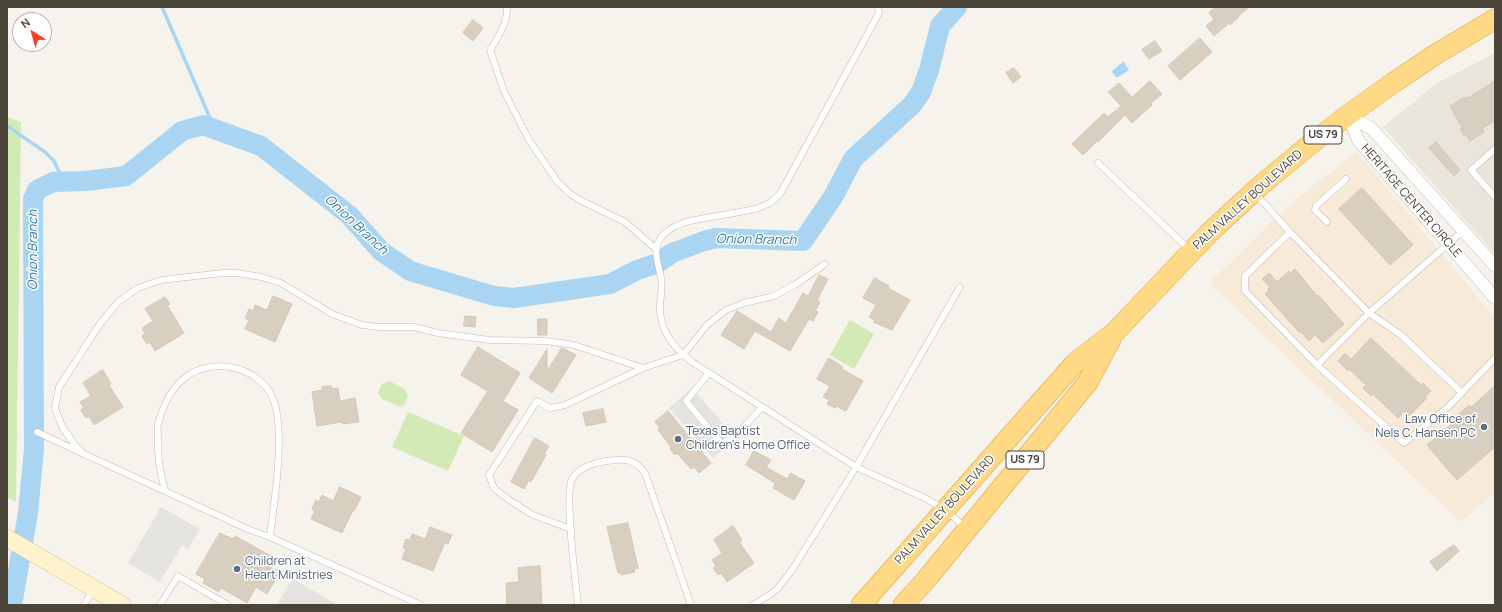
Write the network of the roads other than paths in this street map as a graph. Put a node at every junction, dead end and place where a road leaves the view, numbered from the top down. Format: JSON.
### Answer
{"nodes":[{"id":1,"x":507,"y":7,"type":"edge"},
{"id":2,"x":878,"y":7,"type":"edge"},
{"id":3,"x":1495,"y":19,"type":"edge"},
{"id":4,"x":1348,"y":115,"type":"junction"},
{"id":5,"x":1495,"y":149,"type":"edge"},
{"id":6,"x":1098,"y":163,"type":"dead end"},
{"id":7,"x":1346,"y":179,"type":"dead end"},
{"id":8,"x":1254,"y":192,"type":"junction"},
{"id":9,"x":1495,"y":197,"type":"edge"},
{"id":10,"x":1327,"y":222,"type":"dead end"},
{"id":11,"x":1463,"y":231,"type":"junction"},
{"id":12,"x":1290,"y":232,"type":"junction"},
{"id":13,"x":1448,"y":244,"type":"junction"},
{"id":14,"x":656,"y":249,"type":"junction"},
{"id":15,"x":1192,"y":251,"type":"junction"},
{"id":16,"x":825,"y":264,"type":"dead end"},
{"id":17,"x":1495,"y":266,"type":"edge"},
{"id":18,"x":960,"y":287,"type":"dead end"},
{"id":19,"x":1495,"y":298,"type":"edge"},
{"id":20,"x":1369,"y":313,"type":"junction"},
{"id":21,"x":1115,"y":332,"type":"junction"},
{"id":22,"x":683,"y":355,"type":"junction"},
{"id":23,"x":1495,"y":358,"type":"edge"},
{"id":24,"x":1316,"y":365,"type":"junction"},
{"id":25,"x":643,"y":368,"type":"junction"},
{"id":26,"x":709,"y":373,"type":"junction"},
{"id":27,"x":1462,"y":393,"type":"junction"},
{"id":28,"x":762,"y":407,"type":"junction"},
{"id":29,"x":37,"y":432,"type":"dead end"},
{"id":30,"x":84,"y":454,"type":"junction"},
{"id":31,"x":856,"y":467,"type":"junction"},
{"id":32,"x":165,"y":490,"type":"junction"},
{"id":33,"x":945,"y":510,"type":"junction"},
{"id":34,"x":571,"y":529,"type":"junction"},
{"id":35,"x":968,"y":529,"type":"junction"},
{"id":36,"x":7,"y":538,"type":"edge"},
{"id":37,"x":270,"y":538,"type":"junction"},
{"id":38,"x":93,"y":588,"type":"junction"},
{"id":39,"x":84,"y":605,"type":"edge"},
{"id":40,"x":122,"y":605,"type":"edge"},
{"id":41,"x":160,"y":605,"type":"edge"},
{"id":42,"x":228,"y":605,"type":"edge"},
{"id":43,"x":421,"y":605,"type":"edge"},
{"id":44,"x":578,"y":605,"type":"edge"},
{"id":45,"x":691,"y":605,"type":"edge"},
{"id":46,"x":753,"y":605,"type":"edge"},
{"id":47,"x":860,"y":605,"type":"edge"},
{"id":48,"x":904,"y":605,"type":"edge"}],
"edges":[{"from":1,"to":14,"type":"lane"},
{"from":2,"to":14,"type":"lane"},
{"from":3,"to":4,"type":"highway","name":"PALM VALLEY BOULEVARD","number":"US 79"},
{"from":4,"to":8,"type":"highway","name":"PALM VALLEY BOULEVARD","number":"US 79"},
{"from":4,"to":11,"type":"street","name":"HERITAGE CENTER CIRCLE"},
{"from":4,"to":13,"type":"street","name":"HERITAGE CENTER CIRCLE"},
{"from":5,"to":9,"type":"lane"},
{"from":6,"to":15,"type":"lane"},
{"from":7,"to":10,"type":"lane"},
{"from":8,"to":12,"type":"lane"},
{"from":8,"to":15,"type":"highway","name":"PALM VALLEY BOULEVARD","number":"US 79"},
{"from":11,"to":13,"type":"lane"},
{"from":11,"to":17,"type":"street","name":"HERITAGE CENTER CIRCLE"},
{"from":12,"to":20,"type":"lane"},
{"from":12,"to":24,"type":"lane"},
{"from":13,"to":19,"type":"street","name":"HERITAGE CENTER CIRCLE"},
{"from":13,"to":20,"type":"lane"},
{"from":14,"to":22,"type":"lane"},
{"from":15,"to":21,"type":"highway","name":"PALM VALLEY BOULEVARD","number":"US 79"},
{"from":16,"to":22,"type":"lane"},
{"from":18,"to":31,"type":"lane"},
{"from":20,"to":24,"type":"lane"},
{"from":20,"to":27,"type":"lane"},
{"from":21,"to":33,"type":"highway","name":"PALM VALLEY BOULEVARD","number":"US 79"},
{"from":21,"to":35,"type":"highway","name":"PALM VALLEY BOULEVARD","number":"US 79"},
{"from":22,"to":25,"type":"lane"},
{"from":22,"to":26,"type":"lane"},
{"from":23,"to":27,"type":"lane"},
{"from":24,"to":27,"type":"lane"},
{"from":25,"to":30,"type":"lane"},
{"from":25,"to":34,"type":"lane"},
{"from":26,"to":28,"type":"lane"},
{"from":26,"to":28,"type":"lane"},
{"from":28,"to":31,"type":"lane"},
{"from":29,"to":30,"type":"lane"},
{"from":30,"to":32,"type":"lane"},
{"from":31,"to":33,"type":"lane"},
{"from":31,"to":46,"type":"lane"},
{"from":32,"to":37,"type":"lane"},
{"from":32,"to":37,"type":"lane"},
{"from":33,"to":35,"type":"lane"},
{"from":33,"to":47,"type":"highway","name":"PALM VALLEY BOULEVARD","number":"US 79"},
{"from":34,"to":44,"type":"lane"},
{"from":34,"to":45,"type":"lane"},
{"from":35,"to":48,"type":"highway","name":"PALM VALLEY BOULEVARD","number":"US 79"},
{"from":36,"to":38,"type":"main road"},
{"from":37,"to":43,"type":"lane"},
{"from":38,"to":39,"type":"lane"},
{"from":38,"to":40,"type":"main road"},
{"from":41,"to":42,"type":"lane"}]}
